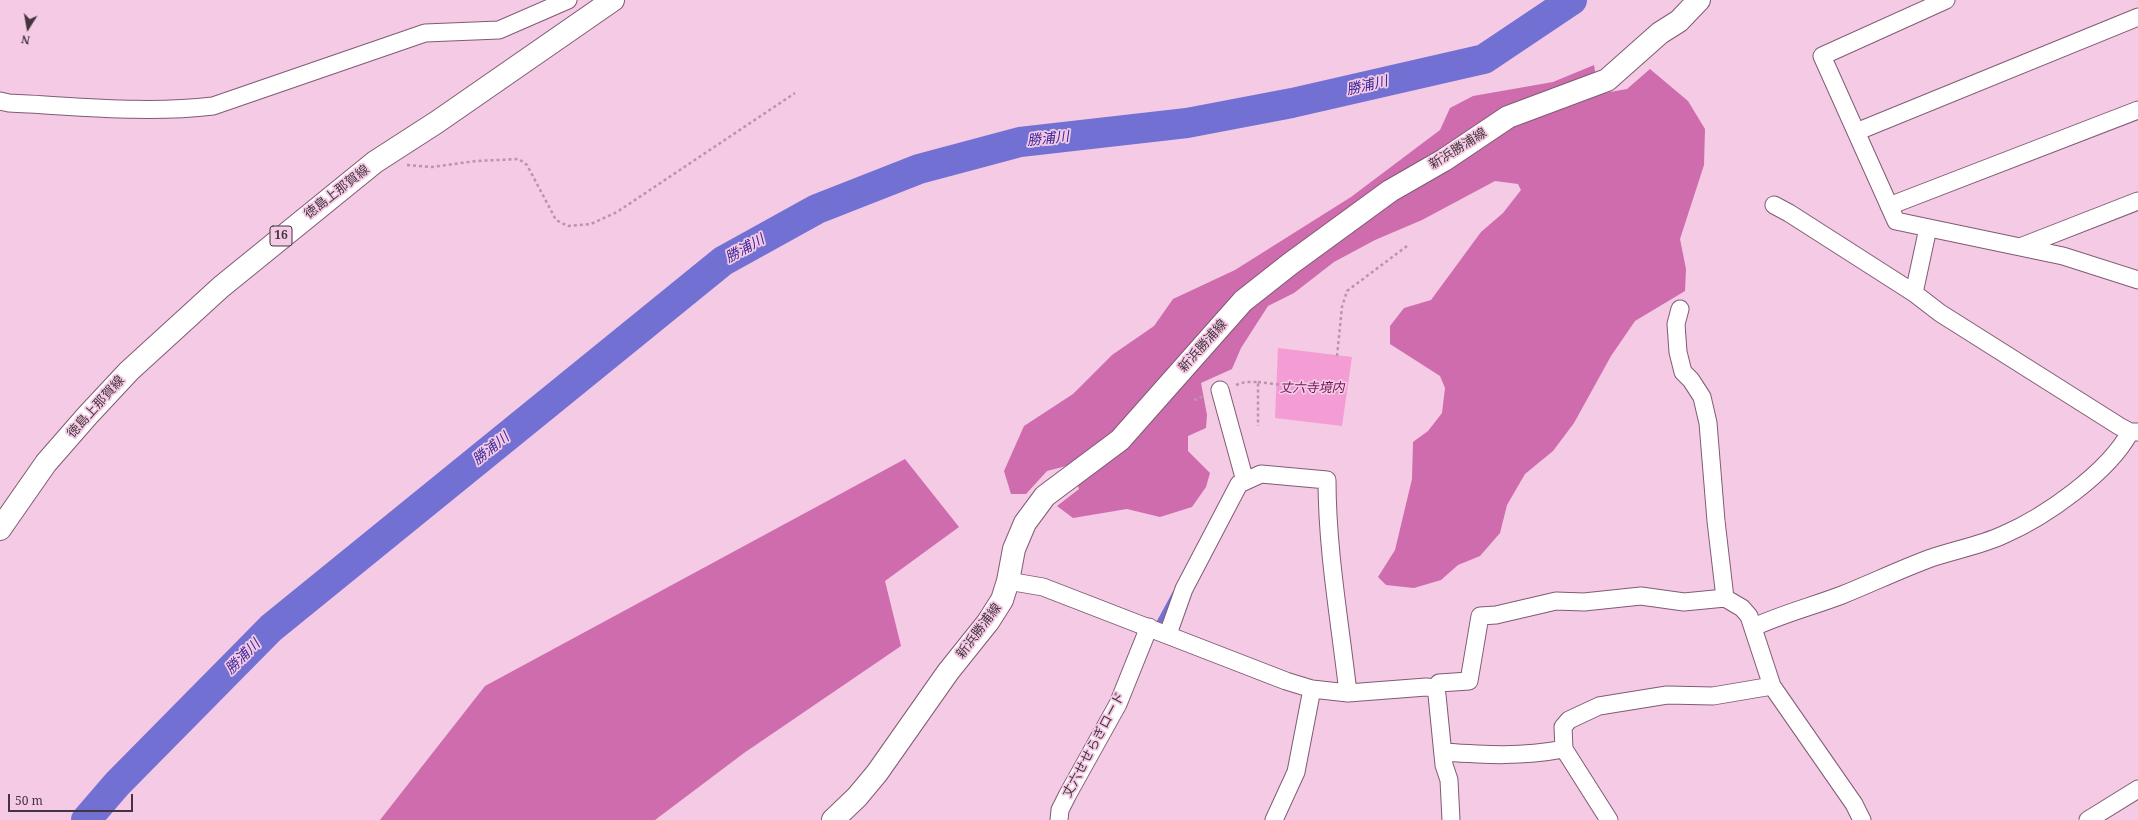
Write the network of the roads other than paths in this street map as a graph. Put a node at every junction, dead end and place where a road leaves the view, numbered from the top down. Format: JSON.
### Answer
{"nodes":[{"id":1,"x":568,"y":0,"type":"edge"},
{"id":2,"x":612,"y":0,"type":"edge"},
{"id":3,"x":1699,"y":0,"type":"edge"},
{"id":4,"x":1946,"y":0,"type":"edge"},
{"id":5,"x":2138,"y":17,"type":"edge"},
{"id":6,"x":0,"y":101,"type":"edge"},
{"id":7,"x":2138,"y":110,"type":"edge"},
{"id":8,"x":1856,"y":132,"type":"junction"},
{"id":9,"x":2138,"y":202,"type":"edge"},
{"id":10,"x":1774,"y":205,"type":"dead end"},
{"id":11,"x":1890,"y":206,"type":"junction"},
{"id":12,"x":1928,"y":228,"type":"junction"},
{"id":13,"x":2020,"y":247,"type":"junction"},
{"id":14,"x":2138,"y":280,"type":"edge"},
{"id":15,"x":1914,"y":293,"type":"junction"},
{"id":16,"x":1680,"y":309,"type":"dead end"},
{"id":17,"x":1220,"y":390,"type":"road end"},
{"id":18,"x":2134,"y":432,"type":"edge"},
{"id":19,"x":1245,"y":481,"type":"junction"},
{"id":20,"x":0,"y":529,"type":"edge"},
{"id":21,"x":1008,"y":581,"type":"junction"},
{"id":22,"x":1725,"y":598,"type":"junction"},
{"id":23,"x":1149,"y":627,"type":"junction"},
{"id":24,"x":1754,"y":627,"type":"junction"},
{"id":25,"x":1168,"y":634,"type":"junction"},
{"id":26,"x":1772,"y":686,"type":"junction"},
{"id":27,"x":1435,"y":688,"type":"junction"},
{"id":28,"x":1312,"y":690,"type":"junction"},
{"id":29,"x":1348,"y":693,"type":"junction"},
{"id":30,"x":1564,"y":750,"type":"junction"},
{"id":31,"x":1443,"y":752,"type":"junction"},
{"id":32,"x":2138,"y":789,"type":"edge"},
{"id":33,"x":834,"y":820,"type":"edge"},
{"id":34,"x":1059,"y":820,"type":"edge"},
{"id":35,"x":1274,"y":820,"type":"edge"},
{"id":36,"x":1451,"y":820,"type":"edge"},
{"id":37,"x":1609,"y":820,"type":"edge"},
{"id":38,"x":1862,"y":820,"type":"edge"},
{"id":39,"x":2088,"y":820,"type":"edge"}],
"edges":[{"from":1,"to":6,"type":"street"},
{"from":2,"to":20,"type":"main road","name":"徳島上那賀線","number":"16"},
{"from":3,"to":21,"type":"main road","name":"新浜勝浦線"},
{"from":4,"to":8,"type":"street"},
{"from":5,"to":8,"type":"street"},
{"from":7,"to":11,"type":"street"},
{"from":8,"to":11,"type":"street"},
{"from":9,"to":13,"type":"street"},
{"from":10,"to":15,"type":"street"},
{"from":11,"to":12,"type":"street"},
{"from":12,"to":13,"type":"street"},
{"from":12,"to":15,"type":"street"},
{"from":13,"to":14,"type":"street"},
{"from":15,"to":18,"type":"street"},
{"from":16,"to":22,"type":"street"},
{"from":17,"to":19,"type":"street"},
{"from":18,"to":24,"type":"street"},
{"from":19,"to":25,"type":"street"},
{"from":19,"to":29,"type":"street"},
{"from":21,"to":23,"type":"street"},
{"from":21,"to":33,"type":"main road","name":"新浜勝浦線"},
{"from":22,"to":24,"type":"street"},
{"from":22,"to":27,"type":"street"},
{"from":23,"to":25,"type":"street"},
{"from":23,"to":34,"type":"street","name":"丈六せせらぎロード"},
{"from":24,"to":26,"type":"street"},
{"from":25,"to":28,"type":"street"},
{"from":26,"to":30,"type":"street"},
{"from":26,"to":38,"type":"street"},
{"from":27,"to":29,"type":"street"},
{"from":27,"to":31,"type":"street"},
{"from":28,"to":29,"type":"street"},
{"from":28,"to":35,"type":"street"},
{"from":30,"to":31,"type":"street"},
{"from":30,"to":37,"type":"street"},
{"from":31,"to":36,"type":"street"},
{"from":32,"to":39,"type":"street"}]}
